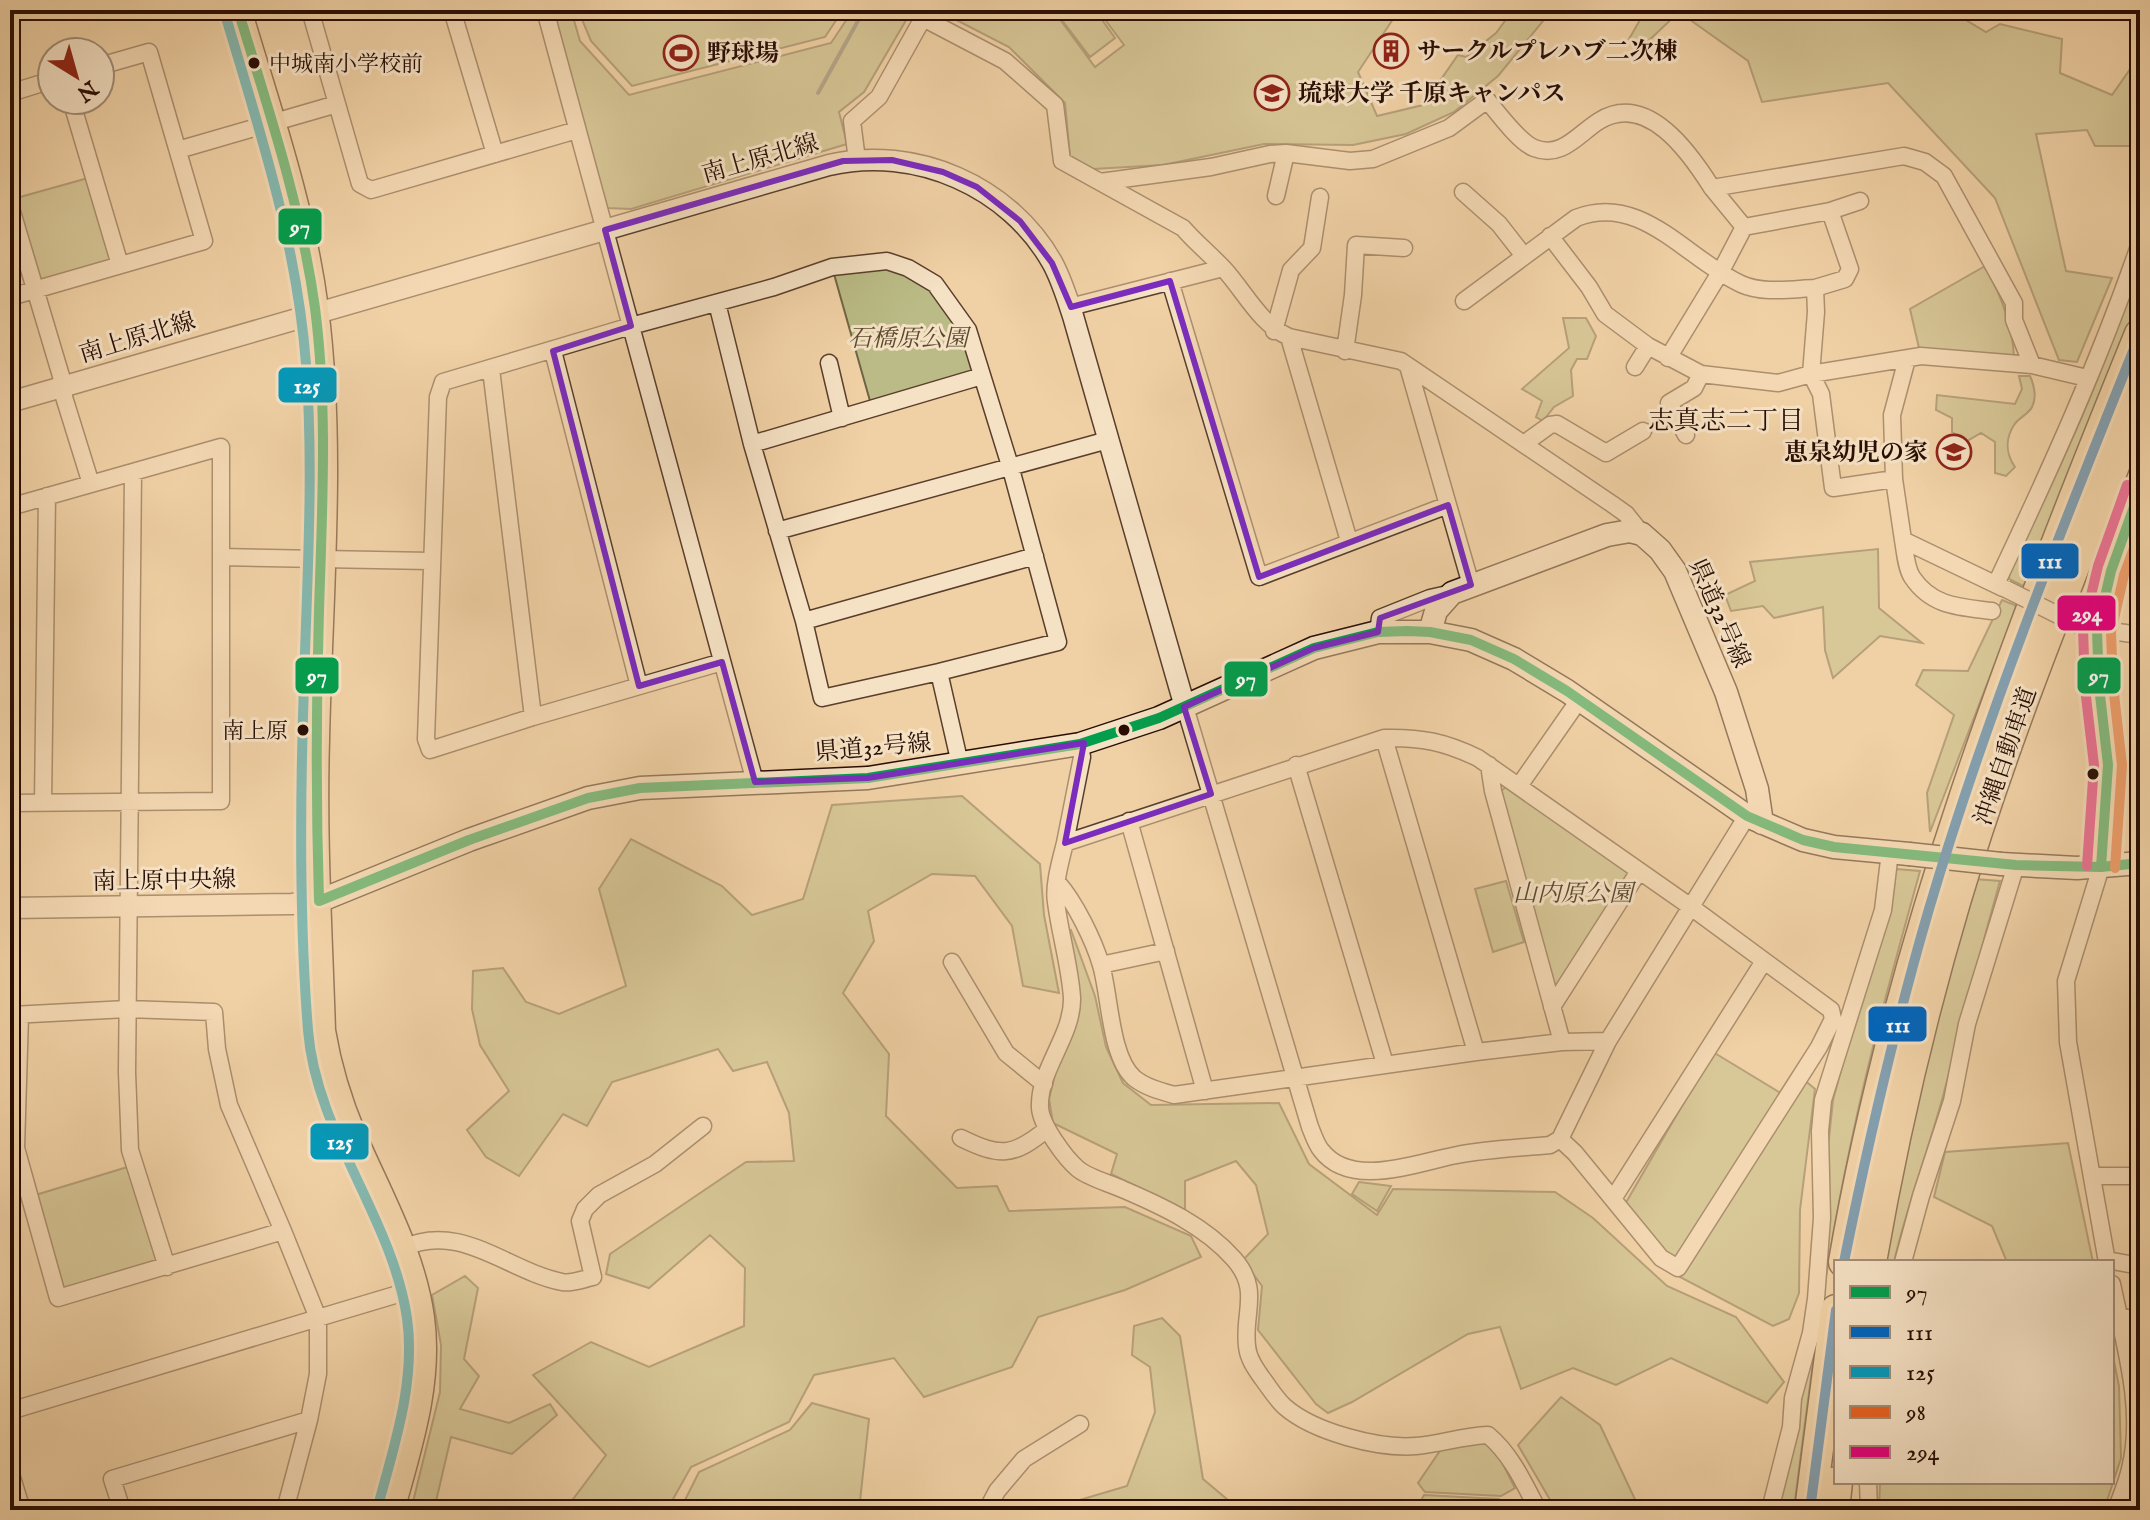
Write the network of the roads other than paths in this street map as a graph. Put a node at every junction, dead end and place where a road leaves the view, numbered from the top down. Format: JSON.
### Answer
{"nodes":[{"id":1,"x":238,"y":10,"type":"edge"},
{"id":2,"x":310,"y":10,"type":"edge"},
{"id":3,"x":452,"y":10,"type":"edge"},
{"id":4,"x":545,"y":10,"type":"edge"},
{"id":5,"x":116,"y":61,"type":"edge"},
{"id":6,"x":36,"y":85,"type":"edge"},
{"id":7,"x":10,"y":93,"type":"edge"},
{"id":8,"x":337,"y":104,"type":"junction"},
{"id":9,"x":76,"y":116,"type":"edge"},
{"id":10,"x":272,"y":124,"type":"junction"},
{"id":11,"x":577,"y":130,"type":"junction"},
{"id":12,"x":178,"y":150,"type":"junction"},
{"id":13,"x":1286,"y":153,"type":"junction"},
{"id":14,"x":495,"y":154,"type":"junction"},
{"id":15,"x":857,"y":160,"type":"junction"},
{"id":16,"x":1100,"y":182,"type":"junction"},
{"id":17,"x":1712,"y":188,"type":"junction"},
{"id":18,"x":1463,"y":192,"type":"dead end"},
{"id":19,"x":1276,"y":196,"type":"dead end"},
{"id":20,"x":1320,"y":197,"type":"dead end"},
{"id":21,"x":1860,"y":201,"type":"dead end"},
{"id":22,"x":10,"y":205,"type":"edge"},
{"id":23,"x":1830,"y":211,"type":"junction"},
{"id":24,"x":1744,"y":227,"type":"junction"},
{"id":25,"x":605,"y":230,"type":"junction"},
{"id":26,"x":1550,"y":236,"type":"junction"},
{"id":27,"x":2140,"y":243,"type":"edge"},
{"id":28,"x":1404,"y":248,"type":"dead end"},
{"id":29,"x":1524,"y":256,"type":"junction"},
{"id":30,"x":120,"y":265,"type":"junction"},
{"id":31,"x":1223,"y":268,"type":"junction"},
{"id":32,"x":1721,"y":271,"type":"junction"},
{"id":33,"x":1170,"y":281,"type":"junction"},
{"id":34,"x":1815,"y":288,"type":"junction"},
{"id":35,"x":35,"y":290,"type":"junction"},
{"id":36,"x":10,"y":297,"type":"edge"},
{"id":37,"x":1464,"y":301,"type":"dead end"},
{"id":38,"x":717,"y":303,"type":"junction"},
{"id":39,"x":1070,"y":307,"type":"junction"},
{"id":40,"x":315,"y":311,"type":"junction"},
{"id":41,"x":631,"y":326,"type":"junction"},
{"id":42,"x":1281,"y":334,"type":"junction"},
{"id":43,"x":2140,"y":334,"type":"edge"},
{"id":44,"x":1648,"y":346,"type":"junction"},
{"id":45,"x":553,"y":351,"type":"junction"},
{"id":46,"x":1345,"y":351,"type":"junction"},
{"id":47,"x":1668,"y":358,"type":"junction"},
{"id":48,"x":1907,"y":359,"type":"junction"},
{"id":49,"x":829,"y":363,"type":"dead end"},
{"id":50,"x":2032,"y":365,"type":"junction"},
{"id":51,"x":1408,"y":366,"type":"junction"},
{"id":52,"x":1635,"y":367,"type":"dead end"},
{"id":53,"x":491,"y":369,"type":"junction"},
{"id":54,"x":1701,"y":374,"type":"junction"},
{"id":55,"x":1811,"y":374,"type":"junction"},
{"id":56,"x":982,"y":376,"type":"junction"},
{"id":57,"x":2087,"y":378,"type":"junction"},
{"id":58,"x":64,"y":386,"type":"junction"},
{"id":59,"x":2140,"y":400,"type":"edge"},
{"id":60,"x":10,"y":402,"type":"edge"},
{"id":61,"x":842,"y":418,"type":"junction"},
{"id":62,"x":1643,"y":431,"type":"dead end"},
{"id":63,"x":1686,"y":435,"type":"dead end"},
{"id":64,"x":1108,"y":440,"type":"junction"},
{"id":65,"x":1525,"y":443,"type":"junction"},
{"id":66,"x":752,"y":444,"type":"junction"},
{"id":67,"x":1011,"y":469,"type":"junction"},
{"id":68,"x":133,"y":472,"type":"junction"},
{"id":69,"x":1894,"y":479,"type":"junction"},
{"id":70,"x":91,"y":484,"type":"junction"},
{"id":71,"x":2140,"y":490,"type":"edge"},
{"id":72,"x":47,"y":496,"type":"junction"},
{"id":73,"x":1448,"y":505,"type":"junction"},
{"id":74,"x":10,"y":507,"type":"edge"},
{"id":75,"x":777,"y":531,"type":"junction"},
{"id":76,"x":1642,"y":534,"type":"junction"},
{"id":77,"x":1903,"y":540,"type":"junction"},
{"id":78,"x":1349,"y":541,"type":"junction"},
{"id":79,"x":1035,"y":556,"type":"junction"},
{"id":80,"x":221,"y":557,"type":"junction"},
{"id":81,"x":321,"y":558,"type":"junction"},
{"id":82,"x":430,"y":561,"type":"junction"},
{"id":83,"x":2001,"y":587,"type":"junction"},
{"id":84,"x":1462,"y":589,"type":"junction"},
{"id":85,"x":1992,"y":611,"type":"dead end"},
{"id":86,"x":804,"y":621,"type":"junction"},
{"id":87,"x":2090,"y":629,"type":"junction"},
{"id":88,"x":1378,"y":632,"type":"junction"},
{"id":89,"x":1430,"y":632,"type":"junction"},
{"id":90,"x":2140,"y":635,"type":"edge"},
{"id":91,"x":722,"y":662,"type":"junction"},
{"id":92,"x":939,"y":672,"type":"junction"},
{"id":93,"x":639,"y":686,"type":"junction"},
{"id":94,"x":1579,"y":700,"type":"junction"},
{"id":95,"x":1185,"y":707,"type":"junction"},
{"id":96,"x":533,"y":717,"type":"junction"},
{"id":97,"x":1384,"y":738,"type":"junction"},
{"id":98,"x":1080,"y":744,"type":"junction"},
{"id":99,"x":960,"y":764,"type":"junction"},
{"id":100,"x":1296,"y":765,"type":"junction"},
{"id":101,"x":1489,"y":765,"type":"junction"},
{"id":102,"x":755,"y":782,"type":"junction"},
{"id":103,"x":1519,"y":786,"type":"junction"},
{"id":104,"x":1211,"y":794,"type":"junction"},
{"id":105,"x":131,"y":802,"type":"junction"},
{"id":106,"x":10,"y":803,"type":"edge"},
{"id":107,"x":43,"y":803,"type":"junction"},
{"id":108,"x":1754,"y":819,"type":"junction"},
{"id":109,"x":1129,"y":821,"type":"junction"},
{"id":110,"x":1065,"y":843,"type":"junction"},
{"id":111,"x":1899,"y":853,"type":"junction"},
{"id":112,"x":2140,"y":863,"type":"edge"},
{"id":113,"x":2008,"y":864,"type":"junction"},
{"id":114,"x":2101,"y":867,"type":"junction"},
{"id":115,"x":1639,"y":871,"type":"junction"},
{"id":116,"x":1058,"y":883,"type":"junction"},
{"id":117,"x":319,"y":901,"type":"junction"},
{"id":118,"x":130,"y":906,"type":"junction"},
{"id":119,"x":1691,"y":907,"type":"junction"},
{"id":120,"x":10,"y":908,"type":"edge"},
{"id":121,"x":1166,"y":951,"type":"junction"},
{"id":122,"x":1764,"y":961,"type":"junction"},
{"id":123,"x":952,"y":962,"type":"dead end"},
{"id":124,"x":1101,"y":965,"type":"junction"},
{"id":125,"x":1552,"y":1007,"type":"junction"},
{"id":126,"x":127,"y":1009,"type":"junction"},
{"id":127,"x":15,"y":1015,"type":"edge"},
{"id":128,"x":1608,"y":1041,"type":"junction"},
{"id":129,"x":1562,"y":1042,"type":"junction"},
{"id":130,"x":1819,"y":1047,"type":"junction"},
{"id":131,"x":1476,"y":1052,"type":"junction"},
{"id":132,"x":1837,"y":1057,"type":"junction"},
{"id":133,"x":1385,"y":1064,"type":"junction"},
{"id":134,"x":1296,"y":1079,"type":"junction"},
{"id":135,"x":1044,"y":1084,"type":"junction"},
{"id":136,"x":1205,"y":1091,"type":"junction"},
{"id":137,"x":703,"y":1126,"type":"dead end"},
{"id":138,"x":1047,"y":1129,"type":"junction"},
{"id":139,"x":961,"y":1138,"type":"dead end"},
{"id":140,"x":1560,"y":1139,"type":"junction"},
{"id":141,"x":2093,"y":1176,"type":"junction"},
{"id":142,"x":2140,"y":1176,"type":"edge"},
{"id":143,"x":1613,"y":1199,"type":"junction"},
{"id":144,"x":283,"y":1231,"type":"junction"},
{"id":145,"x":403,"y":1248,"type":"junction"},
{"id":146,"x":1844,"y":1260,"type":"edge"},
{"id":147,"x":1871,"y":1260,"type":"edge"},
{"id":148,"x":1904,"y":1260,"type":"edge"},
{"id":149,"x":2107,"y":1260,"type":"edge"},
{"id":150,"x":2114,"y":1262,"type":"edge"},
{"id":151,"x":2140,"y":1266,"type":"edge"},
{"id":152,"x":167,"y":1267,"type":"junction"},
{"id":153,"x":415,"y":1289,"type":"junction"},
{"id":154,"x":2114,"y":1294,"type":"edge"},
{"id":155,"x":2118,"y":1315,"type":"junction"},
{"id":156,"x":318,"y":1318,"type":"junction"},
{"id":157,"x":2140,"y":1322,"type":"edge"},
{"id":158,"x":1834,"y":1325,"type":"edge"},
{"id":159,"x":10,"y":1411,"type":"edge"},
{"id":160,"x":309,"y":1420,"type":"junction"},
{"id":161,"x":1080,"y":1424,"type":"dead end"},
{"id":162,"x":2136,"y":1462,"type":"edge"},
{"id":163,"x":10,"y":1471,"type":"edge"},
{"id":164,"x":1837,"y":1484,"type":"edge"},
{"id":165,"x":1868,"y":1484,"type":"edge"},
{"id":166,"x":22,"y":1510,"type":"edge"},
{"id":167,"x":122,"y":1510,"type":"edge"},
{"id":168,"x":285,"y":1510,"type":"edge"},
{"id":169,"x":391,"y":1510,"type":"edge"},
{"id":170,"x":987,"y":1510,"type":"edge"},
{"id":171,"x":1538,"y":1510,"type":"edge"},
{"id":172,"x":1770,"y":1510,"type":"edge"},
{"id":173,"x":1810,"y":1510,"type":"edge"},
{"id":174,"x":1834,"y":1510,"type":"edge"},
{"id":175,"x":1869,"y":1510,"type":"edge"},
{"id":176,"x":2116,"y":1510,"type":"edge"}],
"edges":[{"from":1,"to":10,"type":"main road"},
{"from":2,"to":8,"type":"street"},
{"from":3,"to":14,"type":"street"},
{"from":4,"to":11,"type":"street"},
{"from":5,"to":12,"type":"street"},
{"from":6,"to":7,"type":"street"},
{"from":8,"to":10,"type":"street"},
{"from":8,"to":14,"type":"street"},
{"from":9,"to":30,"type":"street"},
{"from":10,"to":12,"type":"street"},
{"from":10,"to":40,"type":"main road"},
{"from":11,"to":14,"type":"street"},
{"from":11,"to":25,"type":"street"},
{"from":12,"to":30,"type":"street"},
{"from":13,"to":16,"type":"street"},
{"from":13,"to":17,"type":"street"},
{"from":13,"to":19,"type":"street"},
{"from":15,"to":16,"type":"street"},
{"from":15,"to":25,"type":"street","name":"南上原北線"},
{"from":15,"to":39,"type":"street","name":"南上原北線"},
{"from":16,"to":31,"type":"street"},
{"from":17,"to":24,"type":"street"},
{"from":17,"to":50,"type":"street"},
{"from":18,"to":29,"type":"street"},
{"from":20,"to":42,"type":"street"},
{"from":21,"to":23,"type":"street"},
{"from":22,"to":35,"type":"street"},
{"from":23,"to":24,"type":"street"},
{"from":23,"to":34,"type":"street"},
{"from":24,"to":32,"type":"street"},
{"from":25,"to":40,"type":"street","name":"南上原北線"},
{"from":25,"to":41,"type":"street"},
{"from":26,"to":29,"type":"street"},
{"from":26,"to":32,"type":"street"},
{"from":26,"to":44,"type":"street"},
{"from":27,"to":57,"type":"street"},
{"from":28,"to":46,"type":"street"},
{"from":29,"to":37,"type":"street"},
{"from":30,"to":35,"type":"street"},
{"from":31,"to":33,"type":"street"},
{"from":31,"to":42,"type":"street"},
{"from":32,"to":34,"type":"street"},
{"from":32,"to":47,"type":"street"},
{"from":33,"to":39,"type":"street"},
{"from":33,"to":78,"type":"street"},
{"from":34,"to":55,"type":"street"},
{"from":35,"to":36,"type":"street"},
{"from":35,"to":58,"type":"street"},
{"from":38,"to":41,"type":"street"},
{"from":38,"to":56,"type":"street"},
{"from":38,"to":66,"type":"street"},
{"from":39,"to":64,"type":"street","name":"南上原北線"},
{"from":40,"to":58,"type":"street","name":"南上原北線"},
{"from":40,"to":81,"type":"main road"},
{"from":41,"to":45,"type":"street"},
{"from":41,"to":91,"type":"street"},
{"from":42,"to":46,"type":"street"},
{"from":42,"to":78,"type":"street"},
{"from":43,"to":146,"type":"highway","name":"沖縄自動車道"},
{"from":44,"to":47,"type":"street"},
{"from":44,"to":52,"type":"street"},
{"from":45,"to":53,"type":"street"},
{"from":45,"to":93,"type":"street"},
{"from":46,"to":51,"type":"street"},
{"from":47,"to":54,"type":"street"},
{"from":48,"to":50,"type":"street"},
{"from":48,"to":55,"type":"street"},
{"from":48,"to":69,"type":"street"},
{"from":49,"to":61,"type":"street"},
{"from":50,"to":57,"type":"street"},
{"from":51,"to":65,"type":"street"},
{"from":51,"to":73,"type":"street"},
{"from":53,"to":82,"type":"street"},
{"from":53,"to":96,"type":"street"},
{"from":54,"to":55,"type":"street"},
{"from":54,"to":63,"type":"street"},
{"from":55,"to":69,"type":"street"},
{"from":56,"to":61,"type":"street"},
{"from":56,"to":67,"type":"street"},
{"from":57,"to":83,"type":"street"},
{"from":58,"to":60,"type":"street","name":"南上原北線"},
{"from":58,"to":70,"type":"street"},
{"from":59,"to":147,"type":"highway","name":"沖縄自動車道"},
{"from":61,"to":66,"type":"street"},
{"from":62,"to":65,"type":"street"},
{"from":64,"to":67,"type":"street"},
{"from":64,"to":95,"type":"street","name":"南上原北線"},
{"from":65,"to":76,"type":"street"},
{"from":66,"to":75,"type":"street"},
{"from":67,"to":75,"type":"street"},
{"from":67,"to":79,"type":"street"},
{"from":68,"to":70,"type":"street"},
{"from":68,"to":80,"type":"street"},
{"from":68,"to":105,"type":"street"},
{"from":69,"to":77,"type":"street"},
{"from":70,"to":72,"type":"street"},
{"from":71,"to":87,"type":"street"},
{"from":72,"to":74,"type":"street"},
{"from":72,"to":107,"type":"street"},
{"from":73,"to":78,"type":"street"},
{"from":73,"to":84,"type":"street"},
{"from":75,"to":86,"type":"street"},
{"from":76,"to":84,"type":"main road"},
{"from":76,"to":108,"type":"main road","name":"県道32号線"},
{"from":77,"to":83,"type":"street"},
{"from":77,"to":85,"type":"street"},
{"from":79,"to":86,"type":"street"},
{"from":79,"to":92,"type":"street"},
{"from":80,"to":81,"type":"street"},
{"from":80,"to":105,"type":"street"},
{"from":81,"to":82,"type":"street"},
{"from":81,"to":117,"type":"main road"},
{"from":82,"to":96,"type":"street"},
{"from":83,"to":87,"type":"street","bridge":true},
{"from":84,"to":88,"type":"street"},
{"from":84,"to":89,"type":"main road"},
{"from":86,"to":92,"type":"street"},
{"from":87,"to":90,"type":"street"},
{"from":87,"to":114,"type":"street"},
{"from":88,"to":89,"type":"main road","name":"県道32号線"},
{"from":88,"to":95,"type":"main road","name":"県道32号線"},
{"from":89,"to":94,"type":"main road","name":"県道32号線"},
{"from":91,"to":93,"type":"street"},
{"from":91,"to":102,"type":"street"},
{"from":92,"to":99,"type":"street"},
{"from":93,"to":96,"type":"street"},
{"from":94,"to":103,"type":"street"},
{"from":94,"to":108,"type":"main road","name":"県道32号線"},
{"from":95,"to":98,"type":"main road","name":"県道32号線"},
{"from":95,"to":104,"type":"street"},
{"from":97,"to":100,"type":"street"},
{"from":97,"to":101,"type":"street"},
{"from":97,"to":131,"type":"street"},
{"from":98,"to":99,"type":"main road","name":"県道32号線"},
{"from":98,"to":110,"type":"street"},
{"from":99,"to":102,"type":"main road","name":"県道32号線"},
{"from":100,"to":104,"type":"street"},
{"from":100,"to":133,"type":"street"},
{"from":101,"to":103,"type":"street"},
{"from":101,"to":125,"type":"street"},
{"from":102,"to":117,"type":"main road","name":"県道32号線"},
{"from":103,"to":115,"type":"street"},
{"from":104,"to":109,"type":"street"},
{"from":104,"to":134,"type":"street"},
{"from":105,"to":107,"type":"street"},
{"from":105,"to":118,"type":"street"},
{"from":106,"to":107,"type":"street"},
{"from":108,"to":111,"type":"main road","name":"県道32号線"},
{"from":108,"to":119,"type":"street"},
{"from":109,"to":110,"type":"street"},
{"from":109,"to":121,"type":"street"},
{"from":110,"to":116,"type":"street"},
{"from":111,"to":113,"type":"main road","name":"県道32号線","bridge":true},
{"from":111,"to":132,"type":"street"},
{"from":112,"to":114,"type":"main road","name":"県道32号線"},
{"from":113,"to":114,"type":"main road","name":"県道32号線"},
{"from":113,"to":148,"type":"street"},
{"from":114,"to":141,"type":"street"},
{"from":115,"to":119,"type":"street"},
{"from":115,"to":125,"type":"street"},
{"from":116,"to":124,"type":"street"},
{"from":116,"to":135,"type":"street"},
{"from":117,"to":118,"type":"street","name":"南上原中央線"},
{"from":117,"to":145,"type":"main road"},
{"from":118,"to":120,"type":"street","name":"南上原中央線"},
{"from":118,"to":126,"type":"street"},
{"from":119,"to":122,"type":"street"},
{"from":119,"to":128,"type":"street"},
{"from":121,"to":124,"type":"street"},
{"from":121,"to":136,"type":"street"},
{"from":122,"to":130,"type":"street"},
{"from":122,"to":143,"type":"street"},
{"from":123,"to":135,"type":"street"},
{"from":124,"to":136,"type":"street"},
{"from":125,"to":129,"type":"street"},
{"from":126,"to":127,"type":"street"},
{"from":126,"to":144,"type":"street"},
{"from":126,"to":152,"type":"street"},
{"from":127,"to":152,"type":"street"},
{"from":128,"to":129,"type":"street"},
{"from":128,"to":140,"type":"street"},
{"from":129,"to":131,"type":"street"},
{"from":130,"to":132,"type":"street"},
{"from":130,"to":143,"type":"street"},
{"from":131,"to":133,"type":"street"},
{"from":132,"to":172,"type":"street"},
{"from":133,"to":134,"type":"street"},
{"from":134,"to":136,"type":"street"},
{"from":134,"to":140,"type":"street"},
{"from":135,"to":138,"type":"street"},
{"from":137,"to":145,"type":"street"},
{"from":138,"to":139,"type":"street"},
{"from":138,"to":171,"type":"street"},
{"from":140,"to":143,"type":"street"},
{"from":141,"to":142,"type":"street"},
{"from":141,"to":149,"type":"street"},
{"from":144,"to":152,"type":"street"},
{"from":144,"to":156,"type":"street"},
{"from":145,"to":153,"type":"main road"},
{"from":150,"to":151,"type":"street"},
{"from":153,"to":156,"type":"street"},
{"from":153,"to":169,"type":"main road"},
{"from":154,"to":155,"type":"street"},
{"from":155,"to":157,"type":"street"},
{"from":155,"to":162,"type":"street"},
{"from":156,"to":159,"type":"street"},
{"from":156,"to":160,"type":"street"},
{"from":158,"to":173,"type":"highway"},
{"from":160,"to":167,"type":"street"},
{"from":160,"to":168,"type":"street"},
{"from":161,"to":170,"type":"street"},
{"from":162,"to":176,"type":"street"},
{"from":163,"to":166,"type":"street"},
{"from":164,"to":174,"type":"highway"},
{"from":165,"to":175,"type":"street"}]}
